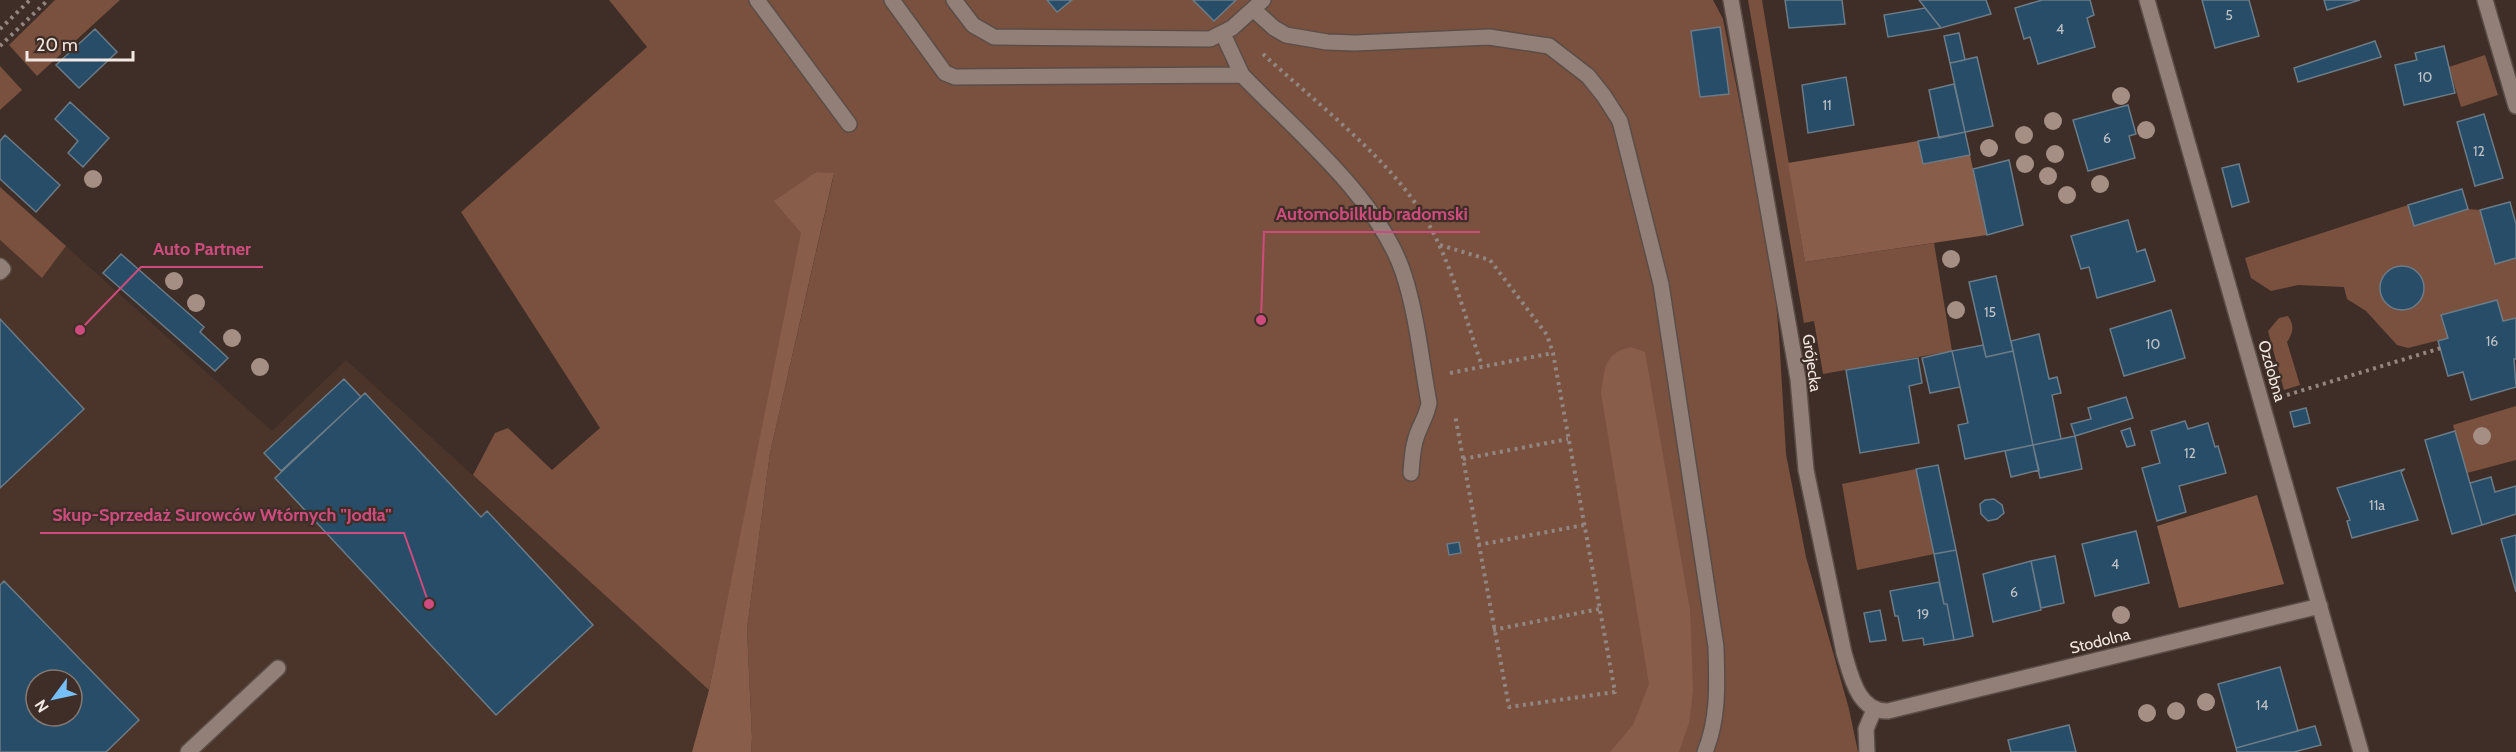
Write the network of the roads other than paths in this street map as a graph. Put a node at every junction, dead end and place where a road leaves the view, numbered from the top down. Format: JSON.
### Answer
{"nodes":[{"id":1,"x":757,"y":0,"type":"edge"},
{"id":2,"x":892,"y":0,"type":"edge"},
{"id":3,"x":954,"y":0,"type":"edge"},
{"id":4,"x":1731,"y":0,"type":"edge"},
{"id":5,"x":2147,"y":0,"type":"edge"},
{"id":6,"x":2485,"y":0,"type":"edge"},
{"id":7,"x":1258,"y":4,"type":"edge"},
{"id":8,"x":1223,"y":34,"type":"junction"},
{"id":9,"x":1242,"y":75,"type":"junction"},
{"id":10,"x":2516,"y":106,"type":"edge"},
{"id":11,"x":849,"y":124,"type":"dead end"},
{"id":12,"x":0,"y":266,"type":"edge"},
{"id":13,"x":0,"y":272,"type":"edge"},
{"id":14,"x":1411,"y":473,"type":"dead end"},
{"id":15,"x":2320,"y":606,"type":"junction"},
{"id":16,"x":278,"y":668,"type":"dead end"},
{"id":17,"x":1881,"y":711,"type":"junction"},
{"id":18,"x":188,"y":752,"type":"edge"},
{"id":19,"x":1705,"y":752,"type":"edge"},
{"id":20,"x":1867,"y":752,"type":"edge"},
{"id":21,"x":2361,"y":752,"type":"edge"}],
"edges":[{"from":1,"to":11,"type":"street"},
{"from":2,"to":9,"type":"street"},
{"from":3,"to":8,"type":"street"},
{"from":4,"to":17,"type":"street","name":"Grójecka"},
{"from":5,"to":15,"type":"street","name":"Ozdobna"},
{"from":6,"to":10,"type":"street"},
{"from":7,"to":8,"type":"street"},
{"from":7,"to":19,"type":"street"},
{"from":8,"to":9,"type":"street"},
{"from":9,"to":14,"type":"street"},
{"from":12,"to":13,"type":"street"},
{"from":15,"to":17,"type":"street","name":"Stodolna"},
{"from":15,"to":21,"type":"street","name":"Ozdobna"},
{"from":16,"to":18,"type":"street"},
{"from":17,"to":20,"type":"street"}]}
